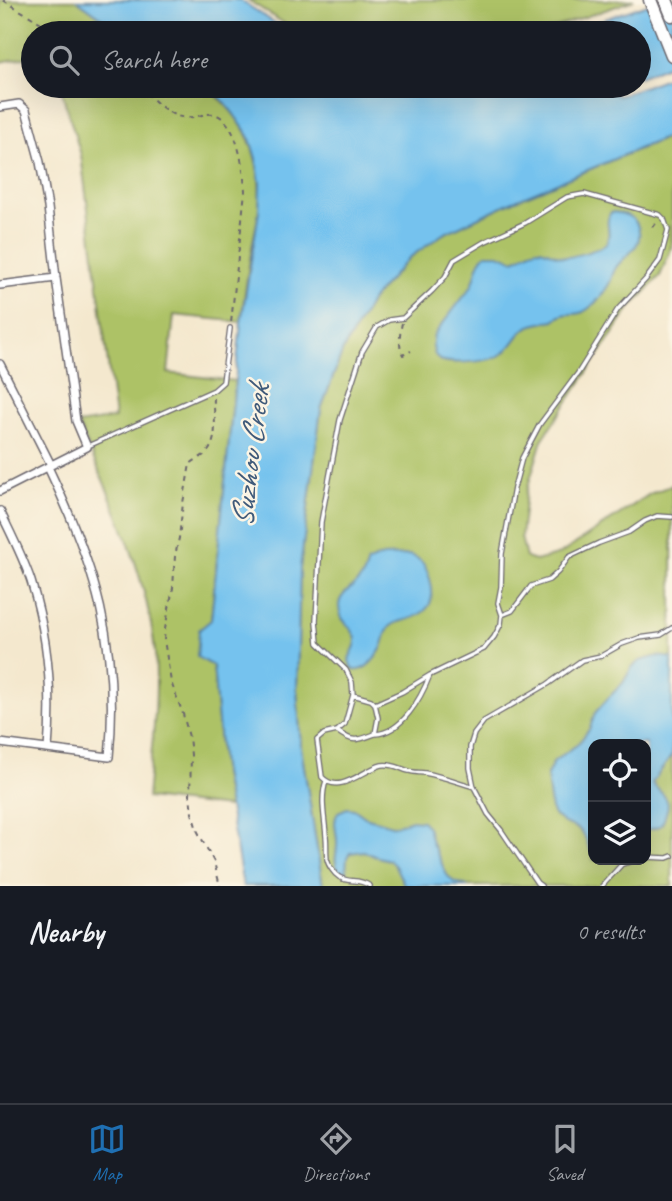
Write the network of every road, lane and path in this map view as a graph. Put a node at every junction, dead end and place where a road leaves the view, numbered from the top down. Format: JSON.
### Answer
{"nodes":[{"id":1,"x":3,"y":0,"type":"edge"},
{"id":2,"x":650,"y":0,"type":"edge"},
{"id":3,"x":666,"y":0,"type":"edge"},
{"id":4,"x":672,"y":15,"type":"edge"},
{"id":5,"x":38,"y":21,"type":"edge"},
{"id":6,"x":672,"y":55,"type":"edge"},
{"id":7,"x":152,"y":98,"type":"edge"},
{"id":8,"x":0,"y":107,"type":"edge"},
{"id":9,"x":664,"y":219,"type":"junction"},
{"id":10,"x":652,"y":227,"type":"dead end"},
{"id":11,"x":56,"y":278,"type":"junction"},
{"id":12,"x":0,"y":285,"type":"edge"},
{"id":13,"x":403,"y":318,"type":"junction"},
{"id":14,"x":230,"y":328,"type":"joint"},
{"id":15,"x":411,"y":351,"type":"dead end"},
{"id":16,"x":0,"y":365,"type":"edge"},
{"id":17,"x":214,"y":390,"type":"junction"},
{"id":18,"x":87,"y":447,"type":"junction"},
{"id":19,"x":49,"y":466,"type":"junction"},
{"id":20,"x":0,"y":491,"type":"edge"},
{"id":21,"x":0,"y":511,"type":"edge"},
{"id":22,"x":672,"y":517,"type":"edge"},
{"id":23,"x":502,"y":615,"type":"junction"},
{"id":24,"x":672,"y":628,"type":"edge"},
{"id":25,"x":430,"y":675,"type":"junction"},
{"id":26,"x":353,"y":695,"type":"junction"},
{"id":27,"x":375,"y":704,"type":"junction"},
{"id":28,"x":337,"y":731,"type":"junction"},
{"id":29,"x":375,"y":734,"type":"junction"},
{"id":30,"x":0,"y":743,"type":"edge"},
{"id":31,"x":48,"y":749,"type":"junction"},
{"id":32,"x":326,"y":781,"type":"junction"},
{"id":33,"x":474,"y":787,"type":"junction"},
{"id":34,"x":672,"y":856,"type":"edge"},
{"id":35,"x":651,"y":857,"type":"edge"},
{"id":36,"x":621,"y":865,"type":"edge"},
{"id":37,"x":220,"y":886,"type":"edge"},
{"id":38,"x":370,"y":886,"type":"edge"},
{"id":39,"x":541,"y":886,"type":"edge"},
{"id":40,"x":602,"y":886,"type":"edge"}],
"edges":[{"from":1,"to":5,"type":"path"},
{"from":2,"to":6,"type":"main road"},
{"from":3,"to":4,"type":"main road"},
{"from":7,"to":14,"type":"path"},
{"from":8,"to":11,"type":"street"},
{"from":9,"to":10,"type":"path"},
{"from":9,"to":13,"type":"lane"},
{"from":9,"to":23,"type":"lane"},
{"from":11,"to":12,"type":"street"},
{"from":11,"to":18,"type":"street"},
{"from":13,"to":15,"type":"path"},
{"from":13,"to":26,"type":"lane"},
{"from":14,"to":17,"type":"lane"},
{"from":16,"to":19,"type":"street"},
{"from":17,"to":18,"type":"lane"},
{"from":17,"to":37,"type":"path"},
{"from":18,"to":19,"type":"street"},
{"from":19,"to":20,"type":"street"},
{"from":19,"to":31,"type":"street"},
{"from":21,"to":31,"type":"street"},
{"from":22,"to":23,"type":"lane"},
{"from":23,"to":25,"type":"lane"},
{"from":24,"to":33,"type":"lane"},
{"from":25,"to":27,"type":"lane"},
{"from":25,"to":29,"type":"lane"},
{"from":26,"to":27,"type":"lane"},
{"from":26,"to":28,"type":"lane"},
{"from":27,"to":29,"type":"lane"},
{"from":28,"to":29,"type":"lane"},
{"from":28,"to":32,"type":"lane"},
{"from":30,"to":31,"type":"street"},
{"from":32,"to":33,"type":"lane"},
{"from":32,"to":38,"type":"lane"},
{"from":33,"to":39,"type":"lane"},
{"from":34,"to":35,"type":"lane"},
{"from":36,"to":40,"type":"lane"}]}
